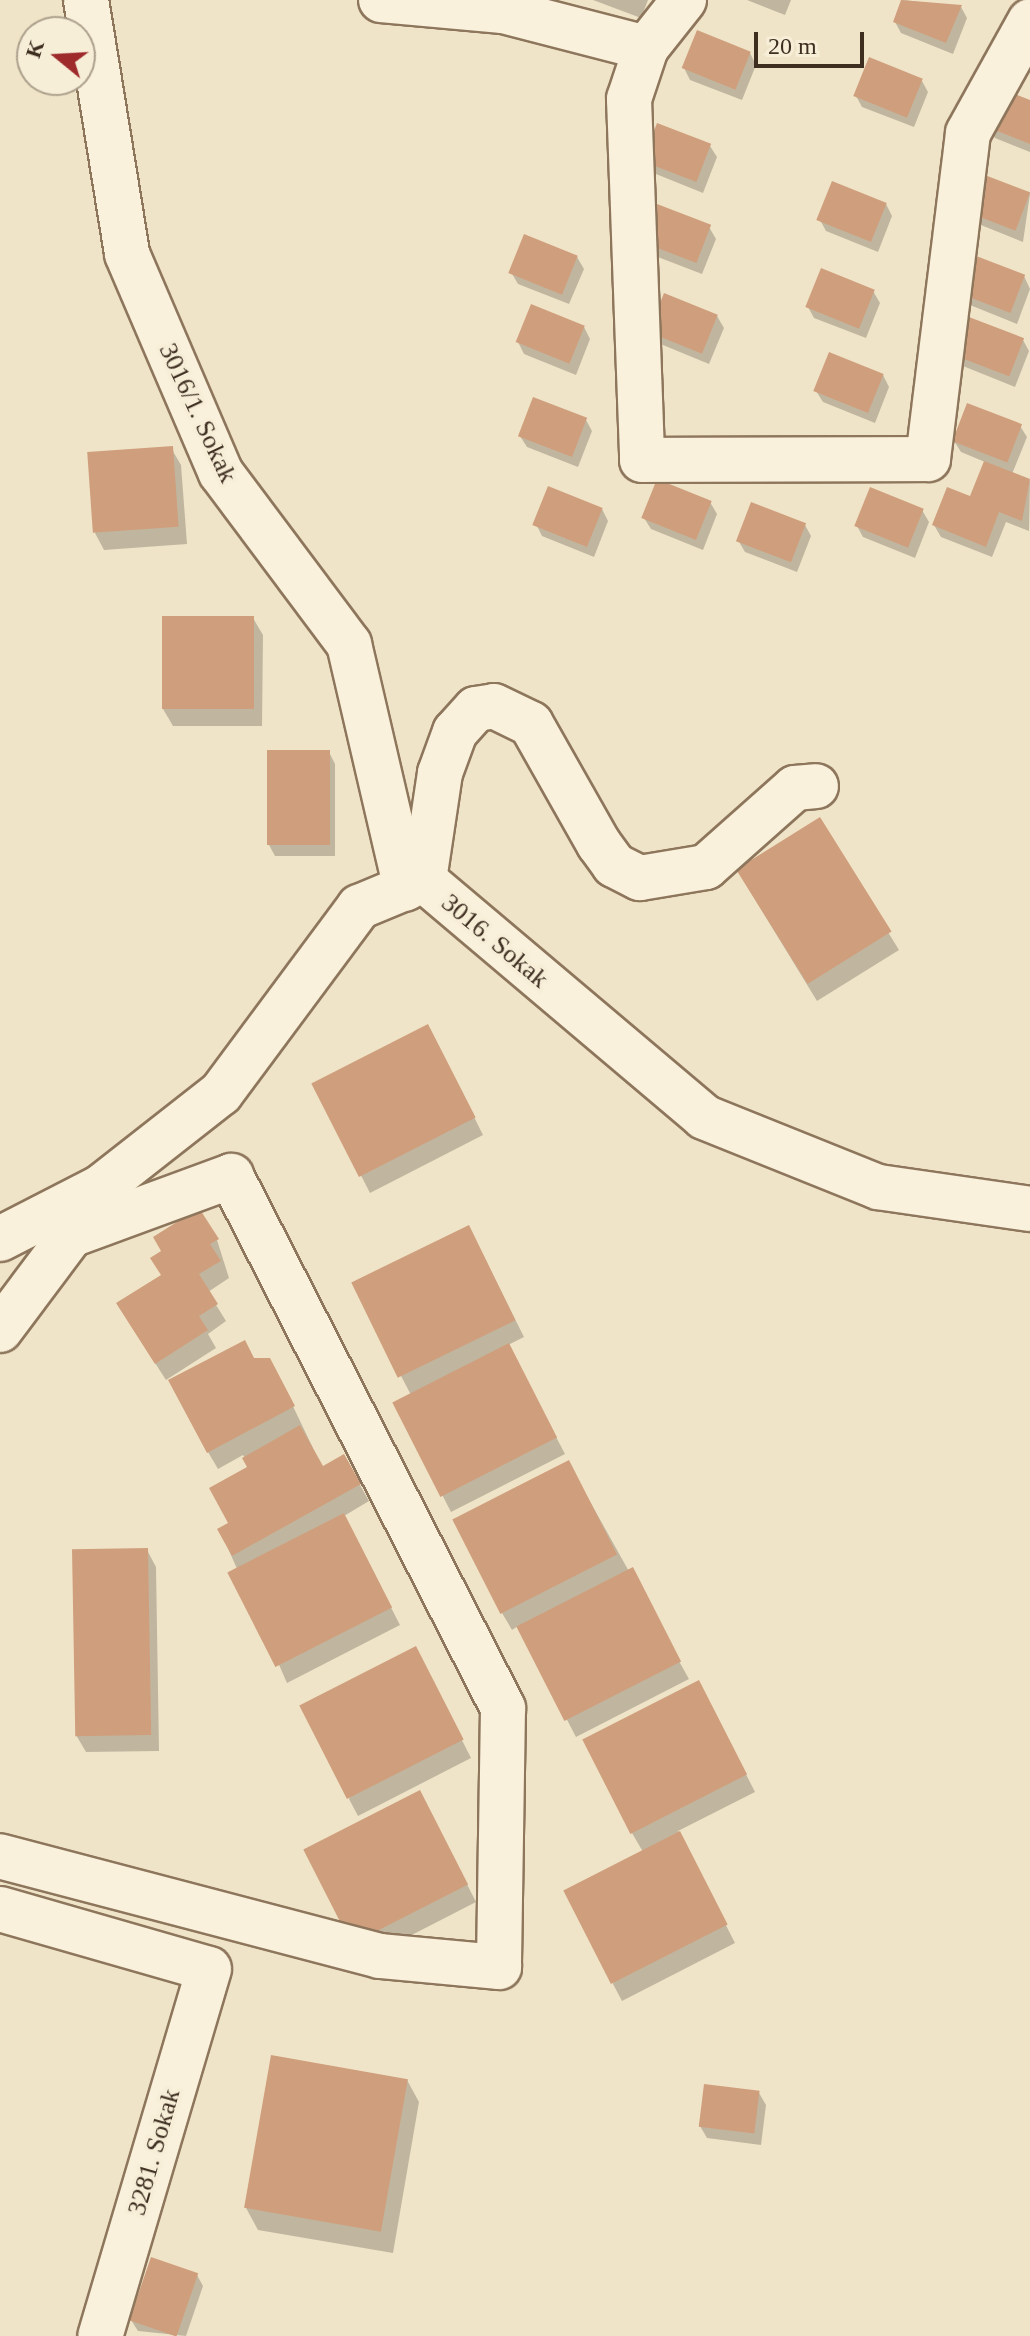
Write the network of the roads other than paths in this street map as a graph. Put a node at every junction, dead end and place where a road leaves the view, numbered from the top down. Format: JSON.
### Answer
{"nodes":[{"id":1,"x":86,"y":0,"type":"edge"},
{"id":2,"x":381,"y":0,"type":"edge"},
{"id":3,"x":684,"y":0,"type":"edge"},
{"id":4,"x":1030,"y":21,"type":"edge"},
{"id":5,"x":646,"y":48,"type":"junction"},
{"id":6,"x":816,"y":786,"type":"dead end"},
{"id":7,"x":415,"y":884,"type":"junction"},
{"id":8,"x":1030,"y":1209,"type":"edge"},
{"id":9,"x":0,"y":1239,"type":"edge"},
{"id":10,"x":0,"y":1330,"type":"edge"},
{"id":11,"x":0,"y":1856,"type":"edge"},
{"id":12,"x":0,"y":1909,"type":"edge"},
{"id":13,"x":100,"y":2336,"type":"edge"}],
"edges":[{"from":1,"to":7,"type":"street","name":"3016/1. Sokak"},
{"from":2,"to":5,"type":"street"},
{"from":3,"to":5,"type":"street"},
{"from":4,"to":5,"type":"street"},
{"from":6,"to":7,"type":"street"},
{"from":7,"to":8,"type":"street","name":"3016. Sokak"},
{"from":7,"to":9,"type":"street","name":"3016. Sokak"},
{"from":10,"to":11,"type":"street"},
{"from":12,"to":13,"type":"street","name":"3281. Sokak"}]}
